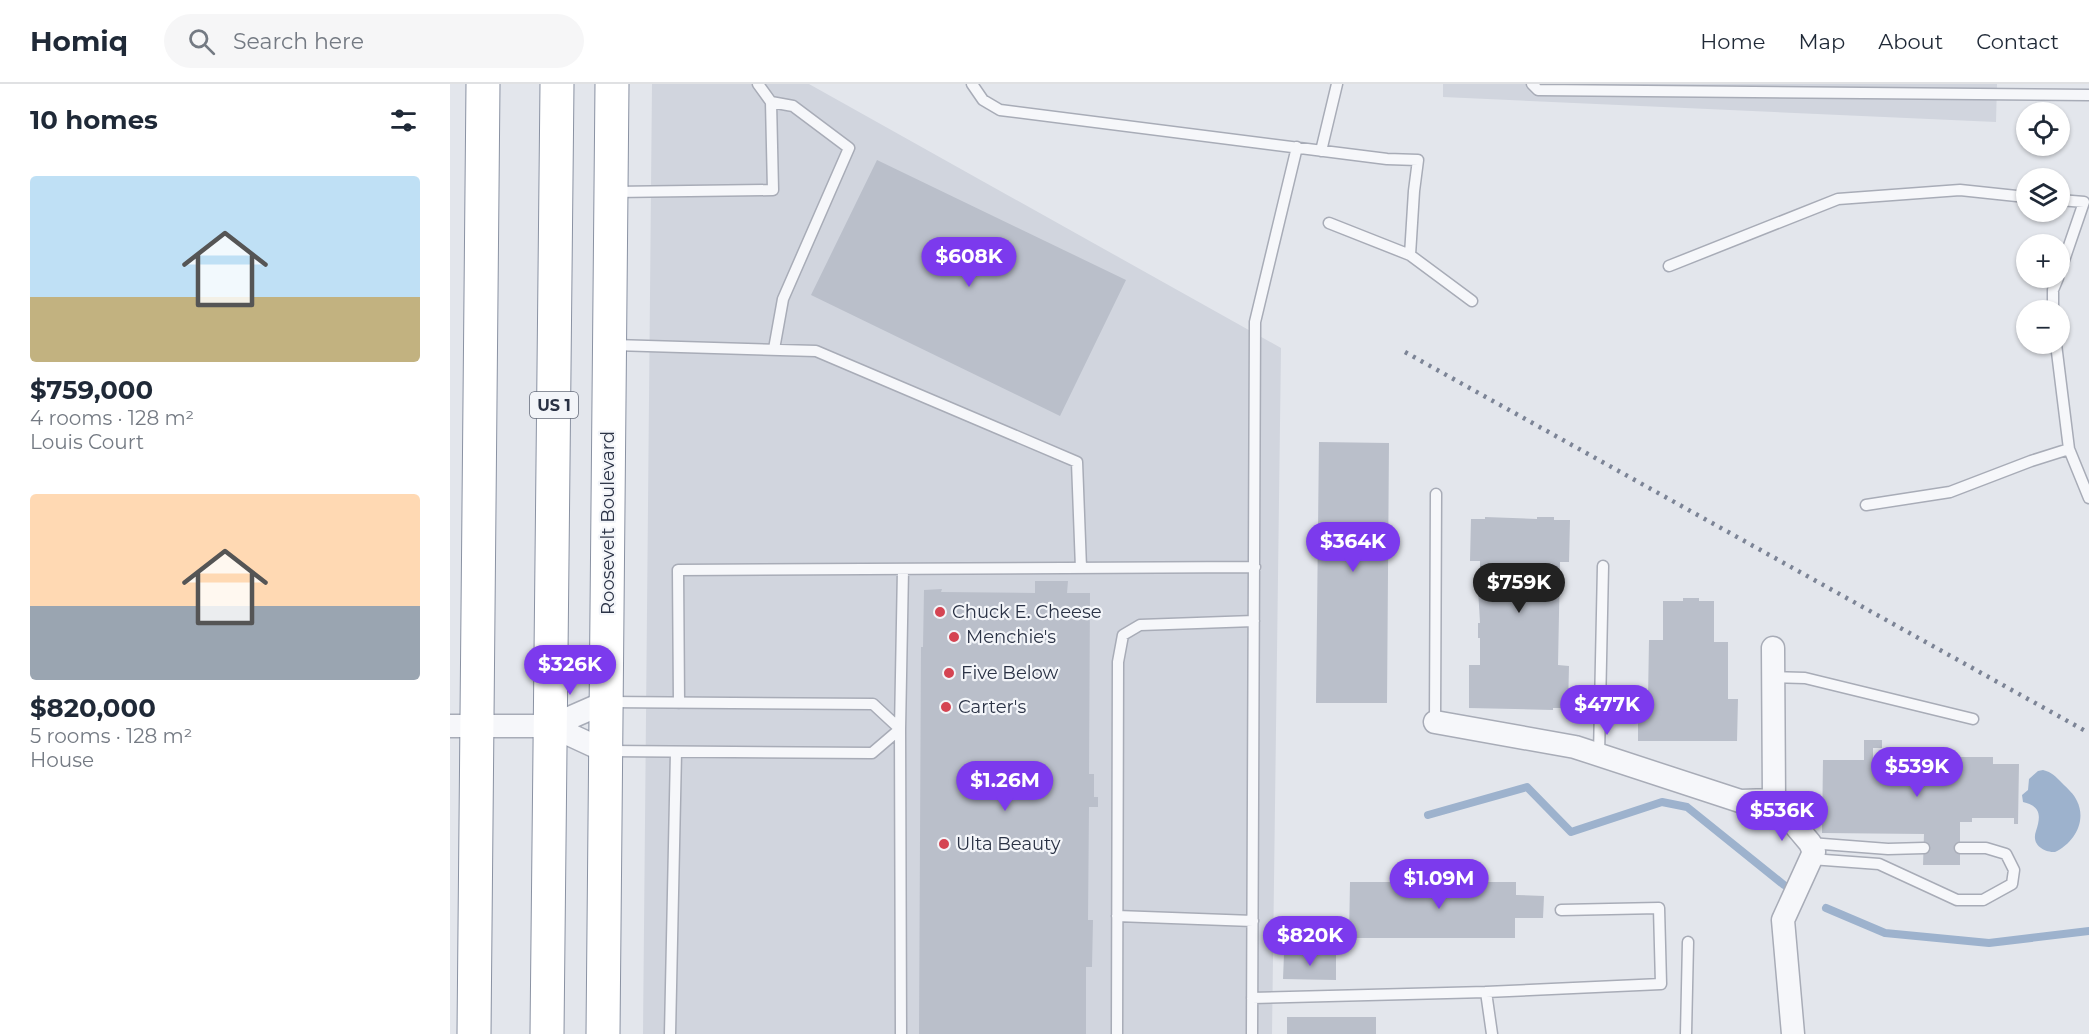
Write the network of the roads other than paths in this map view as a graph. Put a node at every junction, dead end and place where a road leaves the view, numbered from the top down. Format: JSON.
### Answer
{"nodes":[{"id":1,"x":483,"y":84,"type":"edge"},
{"id":2,"x":557,"y":84,"type":"edge"},
{"id":3,"x":612,"y":84,"type":"edge"},
{"id":4,"x":758,"y":84,"type":"edge"},
{"id":5,"x":960,"y":84,"type":"edge"},
{"id":6,"x":972,"y":84,"type":"edge"},
{"id":7,"x":1336,"y":84,"type":"edge"},
{"id":8,"x":1532,"y":84,"type":"edge"},
{"id":9,"x":1564,"y":87,"type":"edge"},
{"id":10,"x":1942,"y":89,"type":"edge"},
{"id":11,"x":2089,"y":95,"type":"edge"},
{"id":12,"x":771,"y":102,"type":"junction"},
{"id":13,"x":1297,"y":147,"type":"junction"},
{"id":14,"x":1321,"y":151,"type":"junction"},
{"id":15,"x":611,"y":192,"type":"junction"},
{"id":16,"x":2016,"y":196,"type":"edge"},
{"id":17,"x":2070,"y":201,"type":"edge"},
{"id":18,"x":1329,"y":223,"type":"dead end"},
{"id":19,"x":2070,"y":243,"type":"edge"},
{"id":20,"x":1410,"y":255,"type":"junction"},
{"id":21,"x":1669,"y":266,"type":"dead end"},
{"id":22,"x":1472,"y":301,"type":"dead end"},
{"id":23,"x":609,"y":345,"type":"junction"},
{"id":24,"x":774,"y":349,"type":"junction"},
{"id":25,"x":2056,"y":354,"type":"edge"},
{"id":26,"x":2069,"y":449,"type":"junction"},
{"id":27,"x":1436,"y":494,"type":"dead end"},
{"id":28,"x":2089,"y":498,"type":"edge"},
{"id":29,"x":1866,"y":505,"type":"dead end"},
{"id":30,"x":1603,"y":566,"type":"dead end"},
{"id":31,"x":1255,"y":567,"type":"junction"},
{"id":32,"x":1081,"y":568,"type":"junction"},
{"id":33,"x":903,"y":569,"type":"junction"},
{"id":34,"x":1254,"y":621,"type":"junction"},
{"id":35,"x":1773,"y":648,"type":"dead end"},
{"id":36,"x":1773,"y":677,"type":"junction"},
{"id":37,"x":606,"y":702,"type":"junction"},
{"id":38,"x":679,"y":703,"type":"junction"},
{"id":39,"x":1973,"y":719,"type":"dead end"},
{"id":40,"x":1435,"y":722,"type":"joint"},
{"id":41,"x":463,"y":726,"type":"edge"},
{"id":42,"x":551,"y":726,"type":"junction"},
{"id":43,"x":900,"y":729,"type":"junction"},
{"id":44,"x":605,"y":751,"type":"junction"},
{"id":45,"x":676,"y":752,"type":"junction"},
{"id":46,"x":1599,"y":755,"type":"junction"},
{"id":47,"x":1774,"y":800,"type":"junction"},
{"id":48,"x":1924,"y":848,"type":"dead end"},
{"id":49,"x":1960,"y":848,"type":"dead end"},
{"id":50,"x":1810,"y":851,"type":"junction"},
{"id":51,"x":475,"y":890,"type":"junction"},
{"id":52,"x":1561,"y":910,"type":"dead end"},
{"id":53,"x":1117,"y":916,"type":"junction"},
{"id":54,"x":1252,"y":921,"type":"junction"},
{"id":55,"x":1688,"y":942,"type":"dead end"},
{"id":56,"x":1486,"y":992,"type":"junction"},
{"id":57,"x":450,"y":994,"type":"edge"},
{"id":58,"x":1252,"y":998,"type":"junction"},
{"id":59,"x":474,"y":1034,"type":"edge"},
{"id":60,"x":547,"y":1034,"type":"edge"},
{"id":61,"x":603,"y":1034,"type":"edge"},
{"id":62,"x":670,"y":1034,"type":"edge"},
{"id":63,"x":901,"y":1034,"type":"edge"},
{"id":64,"x":1117,"y":1034,"type":"edge"},
{"id":65,"x":1252,"y":1034,"type":"edge"},
{"id":66,"x":1492,"y":1034,"type":"edge"},
{"id":67,"x":1686,"y":1034,"type":"edge"},
{"id":68,"x":1793,"y":1034,"type":"edge"}],
"edges":[{"from":1,"to":41,"type":"highway"},
{"from":2,"to":42,"type":"highway","number":"US 1"},
{"from":3,"to":15,"type":"highway","name":"Roosevelt Boulevard"},
{"from":4,"to":12,"type":"lane"},
{"from":5,"to":6,"type":"lane"},
{"from":6,"to":13,"type":"lane"},
{"from":7,"to":14,"type":"lane"},
{"from":8,"to":9,"type":"lane"},
{"from":9,"to":10,"type":"lane"},
{"from":10,"to":11,"type":"lane"},
{"from":12,"to":15,"type":"lane"},
{"from":12,"to":24,"type":"lane"},
{"from":13,"to":14,"type":"lane"},
{"from":13,"to":31,"type":"lane"},
{"from":14,"to":20,"type":"lane"},
{"from":15,"to":23,"type":"highway","name":"Roosevelt Boulevard"},
{"from":16,"to":21,"type":"lane"},
{"from":17,"to":19,"type":"lane"},
{"from":18,"to":20,"type":"lane"},
{"from":20,"to":22,"type":"lane"},
{"from":23,"to":24,"type":"lane"},
{"from":23,"to":37,"type":"highway","name":"Roosevelt Boulevard"},
{"from":24,"to":32,"type":"lane"},
{"from":25,"to":26,"type":"lane"},
{"from":26,"to":28,"type":"lane"},
{"from":26,"to":29,"type":"lane"},
{"from":27,"to":40,"type":"lane"},
{"from":30,"to":46,"type":"lane"},
{"from":31,"to":32,"type":"lane"},
{"from":31,"to":34,"type":"lane"},
{"from":32,"to":33,"type":"lane"},
{"from":33,"to":38,"type":"lane"},
{"from":33,"to":43,"type":"lane"},
{"from":34,"to":53,"type":"lane"},
{"from":34,"to":54,"type":"lane"},
{"from":35,"to":36,"type":"street"},
{"from":36,"to":39,"type":"lane"},
{"from":36,"to":47,"type":"street"},
{"from":37,"to":38,"type":"lane"},
{"from":37,"to":42,"type":"street"},
{"from":37,"to":44,"type":"highway","name":"Roosevelt Boulevard"},
{"from":38,"to":43,"type":"lane"},
{"from":40,"to":46,"type":"street"},
{"from":41,"to":42,"type":"street"},
{"from":41,"to":51,"type":"highway"},
{"from":42,"to":44,"type":"street"},
{"from":42,"to":60,"type":"highway","number":"US 1"},
{"from":43,"to":45,"type":"lane"},
{"from":43,"to":63,"type":"lane"},
{"from":44,"to":45,"type":"lane"},
{"from":44,"to":61,"type":"highway","name":"Roosevelt Boulevard"},
{"from":45,"to":62,"type":"lane"},
{"from":46,"to":47,"type":"street"},
{"from":47,"to":50,"type":"street"},
{"from":48,"to":50,"type":"lane"},
{"from":49,"to":50,"type":"lane"},
{"from":50,"to":68,"type":"street"},
{"from":51,"to":57,"type":"highway"},
{"from":51,"to":59,"type":"highway"},
{"from":52,"to":56,"type":"lane"},
{"from":53,"to":54,"type":"lane"},
{"from":53,"to":64,"type":"lane"},
{"from":54,"to":58,"type":"lane"},
{"from":55,"to":67,"type":"lane"},
{"from":56,"to":58,"type":"lane"},
{"from":56,"to":66,"type":"lane"},
{"from":58,"to":65,"type":"lane"}]}
